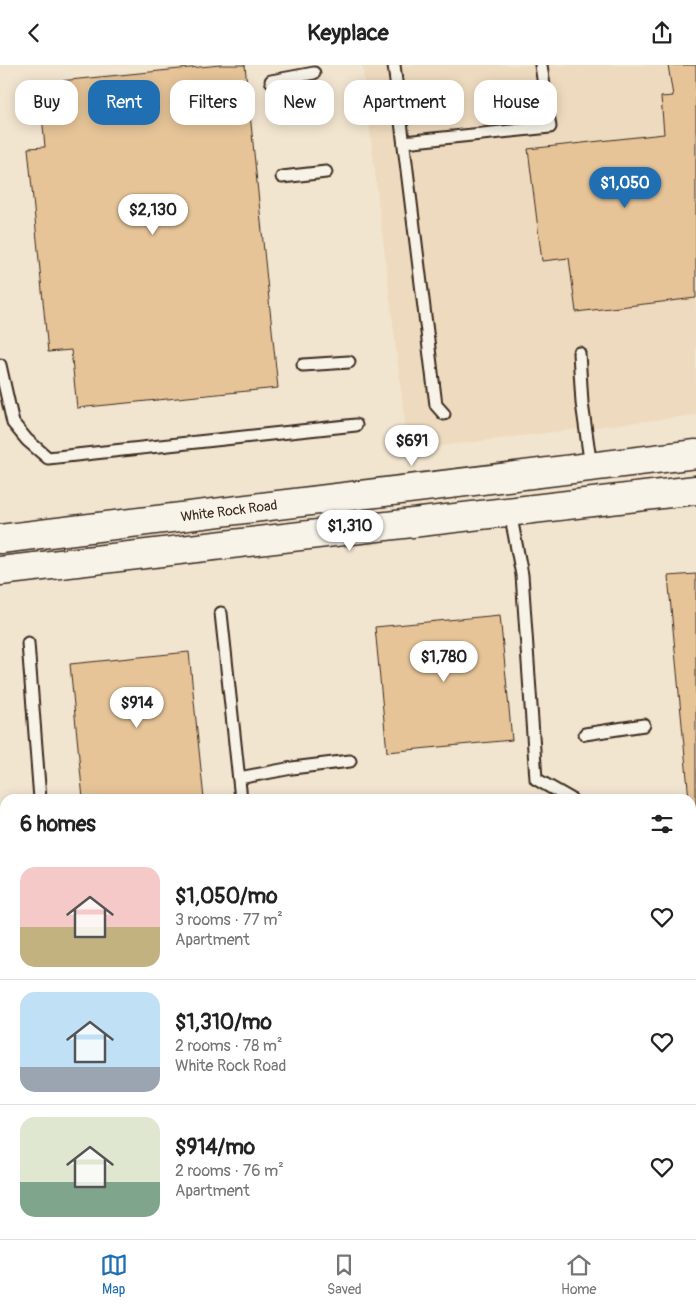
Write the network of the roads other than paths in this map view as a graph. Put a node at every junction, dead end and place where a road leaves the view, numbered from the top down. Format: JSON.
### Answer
{"nodes":[{"id":1,"x":394,"y":65,"type":"edge"},
{"id":2,"x":541,"y":65,"type":"edge"},
{"id":3,"x":314,"y":73,"type":"dead end"},
{"id":4,"x":276,"y":80,"type":"edge"},
{"id":5,"x":404,"y":142,"type":"junction"},
{"id":6,"x":326,"y":172,"type":"dead end"},
{"id":7,"x":282,"y":177,"type":"dead end"},
{"id":8,"x":579,"y":353,"type":"dead end"},
{"id":9,"x":349,"y":362,"type":"dead end"},
{"id":10,"x":0,"y":365,"type":"edge"},
{"id":11,"x":303,"y":365,"type":"dead end"},
{"id":12,"x":444,"y":414,"type":"dead end"},
{"id":13,"x":356,"y":425,"type":"dead end"},
{"id":14,"x":696,"y":454,"type":"edge"},
{"id":15,"x":591,"y":467,"type":"junction"},
{"id":16,"x":696,"y":491,"type":"edge"},
{"id":17,"x":510,"y":512,"type":"junction"},
{"id":18,"x":0,"y":539,"type":"edge"},
{"id":19,"x":0,"y":571,"type":"edge"},
{"id":20,"x":221,"y":613,"type":"dead end"},
{"id":21,"x":28,"y":643,"type":"dead end"},
{"id":22,"x":644,"y":725,"type":"dead end"},
{"id":23,"x":585,"y":734,"type":"dead end"},
{"id":24,"x":350,"y":761,"type":"dead end"},
{"id":25,"x":239,"y":778,"type":"junction"},
{"id":26,"x":40,"y":794,"type":"edge"},
{"id":27,"x":241,"y":794,"type":"edge"},
{"id":28,"x":562,"y":794,"type":"edge"}],
"edges":[{"from":1,"to":5,"type":"lane"},
{"from":2,"to":5,"type":"lane"},
{"from":3,"to":4,"type":"lane"},
{"from":5,"to":12,"type":"lane"},
{"from":6,"to":7,"type":"lane"},
{"from":8,"to":15,"type":"lane"},
{"from":9,"to":11,"type":"lane"},
{"from":10,"to":13,"type":"lane"},
{"from":14,"to":15,"type":"main road","name":"White Rock Road"},
{"from":15,"to":18,"type":"main road","name":"White Rock Road"},
{"from":16,"to":17,"type":"main road"},
{"from":17,"to":19,"type":"main road"},
{"from":17,"to":28,"type":"lane"},
{"from":20,"to":25,"type":"lane"},
{"from":21,"to":26,"type":"lane"},
{"from":22,"to":23,"type":"lane"},
{"from":24,"to":25,"type":"lane"},
{"from":25,"to":27,"type":"lane"}]}
